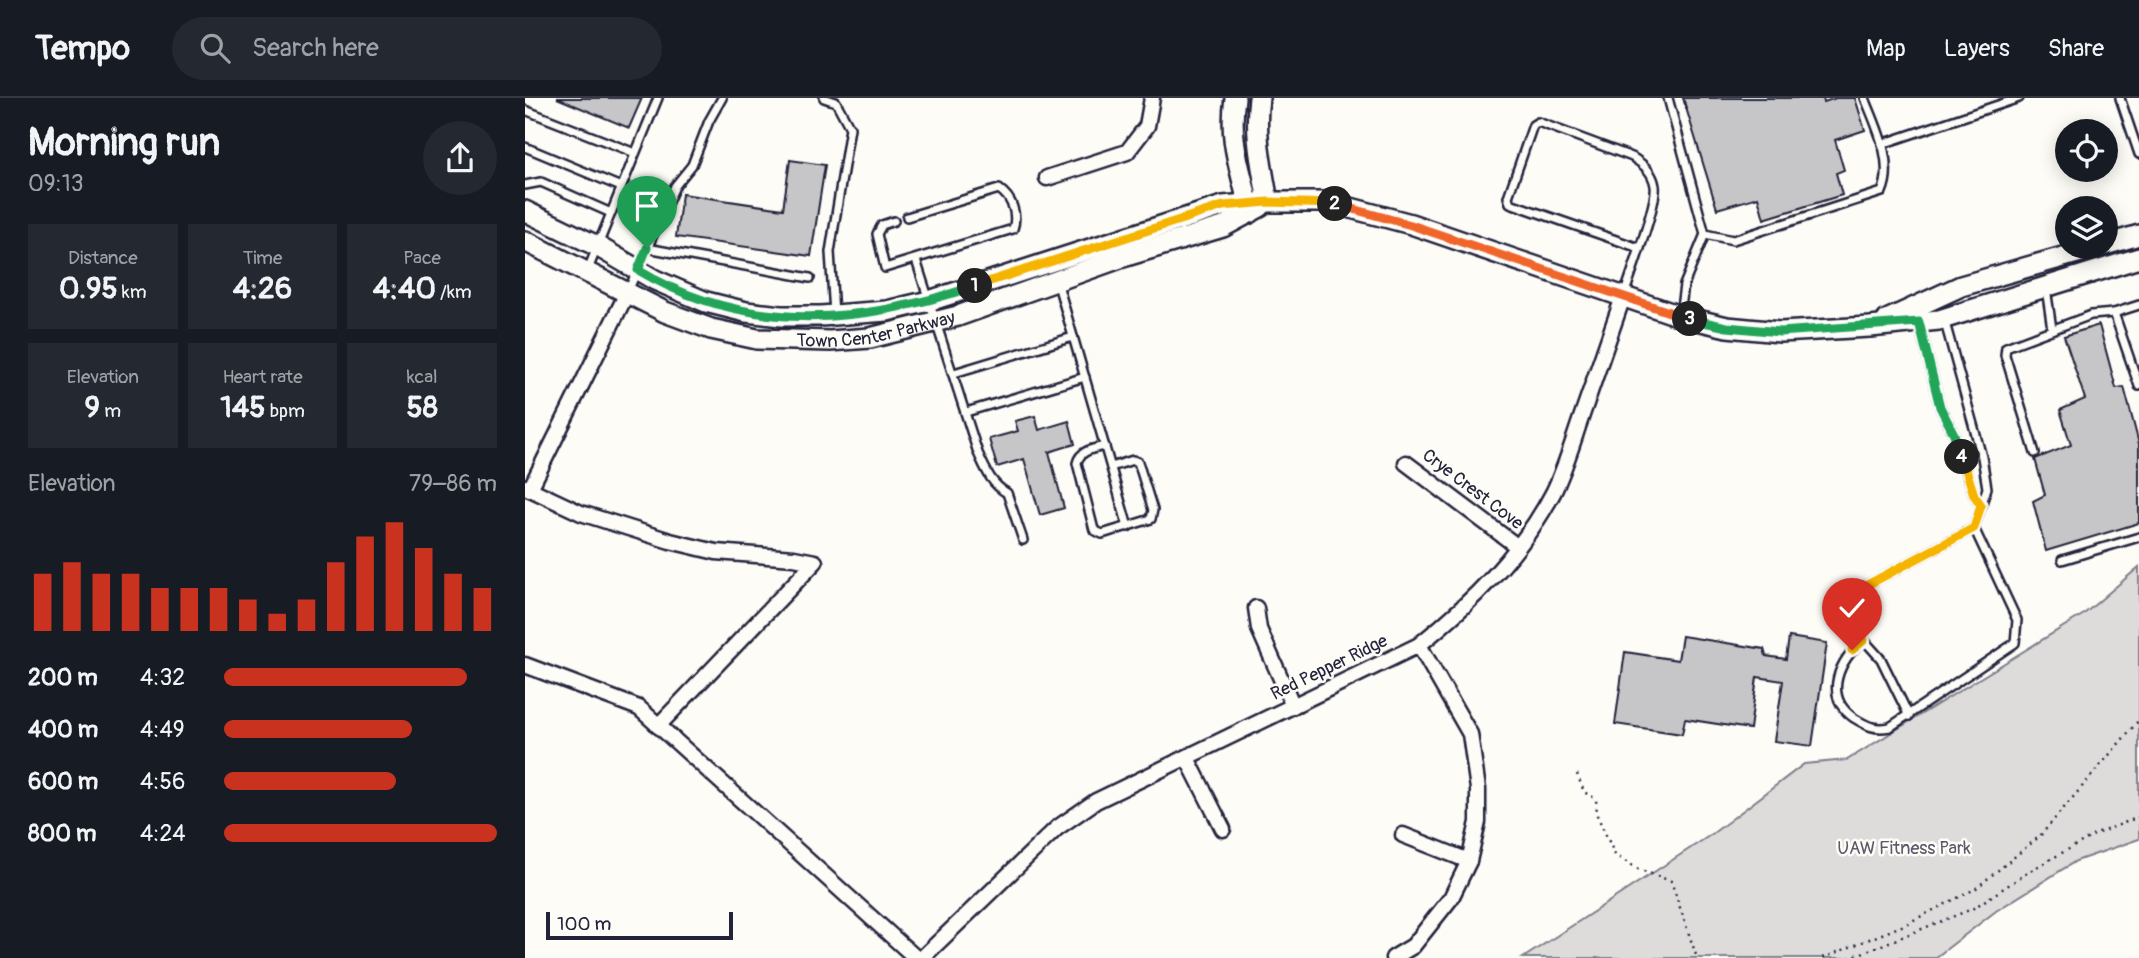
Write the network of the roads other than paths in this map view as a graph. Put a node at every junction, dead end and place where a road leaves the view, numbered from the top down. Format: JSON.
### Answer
{"nodes":[{"id":1,"x":658,"y":98,"type":"edge"},
{"id":2,"x":722,"y":98,"type":"edge"},
{"id":3,"x":824,"y":98,"type":"edge"},
{"id":4,"x":1151,"y":98,"type":"edge"},
{"id":5,"x":1235,"y":98,"type":"edge"},
{"id":6,"x":1259,"y":98,"type":"edge"},
{"id":7,"x":1668,"y":98,"type":"edge"},
{"id":8,"x":1865,"y":98,"type":"edge"},
{"id":9,"x":2019,"y":98,"type":"edge"},
{"id":10,"x":2120,"y":98,"type":"edge"},
{"id":11,"x":525,"y":110,"type":"edge"},
{"id":12,"x":2135,"y":130,"type":"edge"},
{"id":13,"x":1882,"y":144,"type":"junction"},
{"id":14,"x":525,"y":147,"type":"edge"},
{"id":15,"x":635,"y":153,"type":"junction"},
{"id":16,"x":2139,"y":154,"type":"edge"},
{"id":17,"x":1047,"y":178,"type":"dead end"},
{"id":18,"x":525,"y":185,"type":"edge"},
{"id":19,"x":621,"y":187,"type":"junction"},
{"id":20,"x":1268,"y":202,"type":"junction"},
{"id":21,"x":1249,"y":208,"type":"junction"},
{"id":22,"x":525,"y":211,"type":"edge"},
{"id":23,"x":611,"y":213,"type":"junction"},
{"id":24,"x":907,"y":217,"type":"dead end"},
{"id":25,"x":894,"y":221,"type":"dead end"},
{"id":26,"x":1705,"y":234,"type":"junction"},
{"id":27,"x":2139,"y":235,"type":"edge"},
{"id":28,"x":525,"y":241,"type":"edge"},
{"id":29,"x":2118,"y":241,"type":"edge"},
{"id":30,"x":597,"y":246,"type":"junction"},
{"id":31,"x":1639,"y":247,"type":"junction"},
{"id":32,"x":647,"y":248,"type":"junction"},
{"id":33,"x":2139,"y":258,"type":"edge"},
{"id":34,"x":2055,"y":259,"type":"edge"},
{"id":35,"x":916,"y":260,"type":"junction"},
{"id":36,"x":2040,"y":263,"type":"junction"},
{"id":37,"x":638,"y":270,"type":"junction"},
{"id":38,"x":586,"y":272,"type":"junction"},
{"id":39,"x":810,"y":278,"type":"dead end"},
{"id":40,"x":1057,"y":281,"type":"junction"},
{"id":41,"x":2045,"y":287,"type":"junction"},
{"id":42,"x":627,"y":293,"type":"junction"},
{"id":43,"x":1623,"y":297,"type":"junction"},
{"id":44,"x":929,"y":301,"type":"junction"},
{"id":45,"x":2139,"y":305,"type":"edge"},
{"id":46,"x":2114,"y":313,"type":"junction"},
{"id":47,"x":834,"y":315,"type":"junction"},
{"id":48,"x":1680,"y":316,"type":"junction"},
{"id":49,"x":1944,"y":318,"type":"junction"},
{"id":50,"x":1919,"y":322,"type":"junction"},
{"id":51,"x":935,"y":323,"type":"junction"},
{"id":52,"x":1870,"y":327,"type":"junction"},
{"id":53,"x":2052,"y":329,"type":"junction"},
{"id":54,"x":1073,"y":337,"type":"junction"},
{"id":55,"x":954,"y":373,"type":"junction"},
{"id":56,"x":1084,"y":377,"type":"junction"},
{"id":57,"x":2139,"y":386,"type":"edge"},
{"id":58,"x":966,"y":412,"type":"junction"},
{"id":59,"x":1105,"y":446,"type":"junction"},
{"id":60,"x":2035,"y":453,"type":"dead end"},
{"id":61,"x":1406,"y":463,"type":"dead end"},
{"id":62,"x":1111,"y":467,"type":"junction"},
{"id":63,"x":527,"y":488,"type":"edge"},
{"id":64,"x":1981,"y":505,"type":"junction"},
{"id":65,"x":1128,"y":527,"type":"junction"},
{"id":66,"x":1974,"y":528,"type":"junction"},
{"id":67,"x":2139,"y":537,"type":"edge"},
{"id":68,"x":1023,"y":540,"type":"dead end"},
{"id":69,"x":1518,"y":547,"type":"junction"},
{"id":70,"x":2062,"y":560,"type":"dead end"},
{"id":71,"x":1256,"y":608,"type":"dead end"},
{"id":72,"x":1864,"y":640,"type":"junction"},
{"id":73,"x":1419,"y":645,"type":"junction"},
{"id":74,"x":525,"y":665,"type":"edge"},
{"id":75,"x":1293,"y":706,"type":"junction"},
{"id":76,"x":1909,"y":716,"type":"junction"},
{"id":77,"x":658,"y":726,"type":"junction"},
{"id":78,"x":1187,"y":758,"type":"junction"},
{"id":79,"x":1223,"y":829,"type":"dead end"},
{"id":80,"x":1403,"y":835,"type":"dead end"},
{"id":81,"x":1469,"y":861,"type":"junction"},
{"id":82,"x":916,"y":958,"type":"edge"},
{"id":83,"x":922,"y":958,"type":"edge"},
{"id":84,"x":1393,"y":958,"type":"edge"}],
"edges":[{"from":1,"to":15,"type":"lane"},
{"from":2,"to":32,"type":"lane"},
{"from":3,"to":47,"type":"lane"},
{"from":4,"to":17,"type":"street"},
{"from":5,"to":21,"type":"street"},
{"from":6,"to":20,"type":"street"},
{"from":7,"to":26,"type":"lane"},
{"from":8,"to":13,"type":"lane"},
{"from":9,"to":13,"type":"lane"},
{"from":10,"to":12,"type":"lane"},
{"from":11,"to":15,"type":"lane"},
{"from":12,"to":16,"type":"lane"},
{"from":13,"to":26,"type":"lane"},
{"from":14,"to":19,"type":"lane"},
{"from":15,"to":19,"type":"lane"},
{"from":18,"to":23,"type":"lane"},
{"from":19,"to":23,"type":"lane"},
{"from":20,"to":21,"type":"street","name":"Town Center Parkway"},
{"from":20,"to":43,"type":"street"},
{"from":21,"to":40,"type":"street","name":"Town Center Parkway"},
{"from":21,"to":44,"type":"street","name":"Town Center Parkway"},
{"from":22,"to":30,"type":"street","name":"Town Center Parkway"},
{"from":23,"to":30,"type":"lane"},
{"from":24,"to":35,"type":"lane"},
{"from":25,"to":35,"type":"lane"},
{"from":26,"to":48,"type":"lane"},
{"from":27,"to":29,"type":"street"},
{"from":28,"to":38,"type":"street","name":"Town Center Parkway"},
{"from":30,"to":37,"type":"street","name":"Town Center Parkway"},
{"from":30,"to":38,"type":"lane"},
{"from":31,"to":31,"type":"lane"},
{"from":31,"to":43,"type":"lane"},
{"from":32,"to":37,"type":"lane"},
{"from":32,"to":39,"type":"lane"},
{"from":33,"to":41,"type":"street"},
{"from":34,"to":36,"type":"street"},
{"from":35,"to":44,"type":"lane"},
{"from":36,"to":41,"type":"street"},
{"from":36,"to":52,"type":"street"},
{"from":37,"to":42,"type":"lane"},
{"from":37,"to":47,"type":"street","name":"Town Center Parkway"},
{"from":38,"to":42,"type":"street","name":"Town Center Parkway"},
{"from":40,"to":51,"type":"street","name":"Town Center Parkway"},
{"from":40,"to":54,"type":"lane"},
{"from":41,"to":49,"type":"street"},
{"from":41,"to":53,"type":"lane"},
{"from":42,"to":51,"type":"street","name":"Town Center Parkway"},
{"from":42,"to":63,"type":"street"},
{"from":43,"to":48,"type":"street"},
{"from":43,"to":69,"type":"street","name":"Red Pepper Ridge"},
{"from":44,"to":47,"type":"street","name":"Town Center Parkway"},
{"from":44,"to":51,"type":"lane"},
{"from":45,"to":46,"type":"lane"},
{"from":46,"to":53,"type":"lane"},
{"from":46,"to":57,"type":"lane"},
{"from":48,"to":52,"type":"street"},
{"from":49,"to":50,"type":"street"},
{"from":49,"to":64,"type":"lane"},
{"from":50,"to":52,"type":"street"},
{"from":50,"to":64,"type":"lane"},
{"from":51,"to":55,"type":"lane"},
{"from":53,"to":60,"type":"lane"},
{"from":54,"to":55,"type":"lane"},
{"from":54,"to":56,"type":"lane"},
{"from":55,"to":58,"type":"lane"},
{"from":56,"to":58,"type":"lane"},
{"from":56,"to":59,"type":"lane"},
{"from":58,"to":68,"type":"lane"},
{"from":59,"to":62,"type":"lane"},
{"from":59,"to":65,"type":"lane"},
{"from":61,"to":69,"type":"street","name":"Crye Crest Cove"},
{"from":62,"to":65,"type":"lane"},
{"from":62,"to":65,"type":"lane"},
{"from":63,"to":77,"type":"street"},
{"from":64,"to":66,"type":"lane"},
{"from":66,"to":72,"type":"lane"},
{"from":66,"to":76,"type":"lane"},
{"from":67,"to":70,"type":"lane"},
{"from":69,"to":73,"type":"street","name":"Red Pepper Ridge"},
{"from":71,"to":75,"type":"street"},
{"from":72,"to":76,"type":"lane"},
{"from":72,"to":76,"type":"lane"},
{"from":73,"to":75,"type":"street","name":"Red Pepper Ridge"},
{"from":73,"to":81,"type":"street"},
{"from":74,"to":77,"type":"street"},
{"from":75,"to":78,"type":"street","name":"Red Pepper Ridge"},
{"from":77,"to":82,"type":"street"},
{"from":78,"to":79,"type":"street"},
{"from":78,"to":83,"type":"street","name":"Red Pepper Ridge"},
{"from":80,"to":81,"type":"street"},
{"from":81,"to":84,"type":"street"}]}
